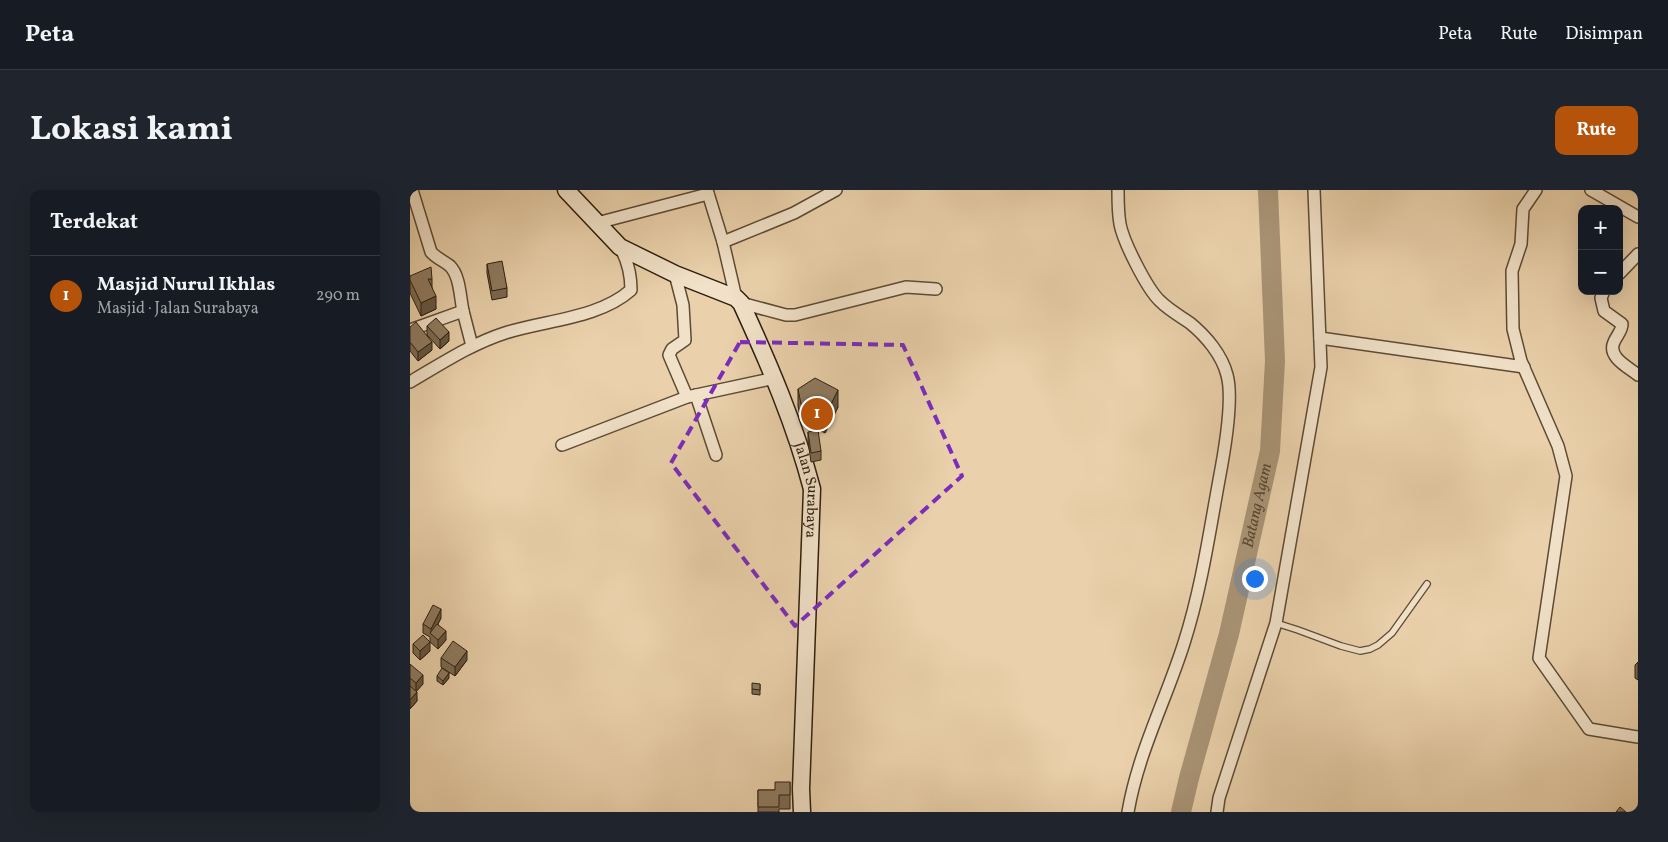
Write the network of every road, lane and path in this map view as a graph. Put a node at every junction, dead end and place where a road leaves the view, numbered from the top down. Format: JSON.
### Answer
{"nodes":[{"id":1,"x":412,"y":190,"type":"edge"},
{"id":2,"x":566,"y":190,"type":"edge"},
{"id":3,"x":836,"y":190,"type":"edge"},
{"id":4,"x":1118,"y":190,"type":"edge"},
{"id":5,"x":1314,"y":190,"type":"edge"},
{"id":6,"x":1536,"y":190,"type":"edge"},
{"id":7,"x":1591,"y":190,"type":"edge"},
{"id":8,"x":707,"y":192,"type":"edge"},
{"id":9,"x":1638,"y":217,"type":"edge"},
{"id":10,"x":597,"y":223,"type":"junction"},
{"id":11,"x":723,"y":242,"type":"junction"},
{"id":12,"x":620,"y":247,"type":"junction"},
{"id":13,"x":1638,"y":254,"type":"edge"},
{"id":14,"x":1623,"y":270,"type":"edge"},
{"id":15,"x":675,"y":274,"type":"junction"},
{"id":16,"x":936,"y":288,"type":"dead end"},
{"id":17,"x":1602,"y":295,"type":"edge"},
{"id":18,"x":739,"y":300,"type":"junction"},
{"id":19,"x":463,"y":311,"type":"junction"},
{"id":20,"x":410,"y":330,"type":"edge"},
{"id":21,"x":1320,"y":338,"type":"junction"},
{"id":22,"x":472,"y":346,"type":"junction"},
{"id":23,"x":1524,"y":367,"type":"junction"},
{"id":24,"x":1638,"y":375,"type":"edge"},
{"id":25,"x":775,"y":378,"type":"junction"},
{"id":26,"x":410,"y":382,"type":"edge"},
{"id":27,"x":691,"y":396,"type":"junction"},
{"id":28,"x":562,"y":445,"type":"dead end"},
{"id":29,"x":716,"y":455,"type":"dead end"},
{"id":30,"x":1427,"y":584,"type":"dead end"},
{"id":31,"x":1276,"y":623,"type":"junction"},
{"id":32,"x":1638,"y":737,"type":"edge"},
{"id":33,"x":802,"y":812,"type":"edge"},
{"id":34,"x":1128,"y":812,"type":"edge"},
{"id":35,"x":1217,"y":812,"type":"edge"}],
"edges":[{"from":1,"to":19,"type":"street"},
{"from":2,"to":10,"type":"street"},
{"from":3,"to":11,"type":"street"},
{"from":4,"to":34,"type":"street"},
{"from":5,"to":21,"type":"street"},
{"from":6,"to":23,"type":"street"},
{"from":7,"to":9,"type":"street"},
{"from":8,"to":10,"type":"street"},
{"from":8,"to":11,"type":"street"},
{"from":10,"to":12,"type":"street"},
{"from":11,"to":18,"type":"street"},
{"from":12,"to":15,"type":"street"},
{"from":12,"to":22,"type":"street"},
{"from":13,"to":14,"type":"street"},
{"from":15,"to":18,"type":"street"},
{"from":15,"to":27,"type":"street"},
{"from":16,"to":18,"type":"street"},
{"from":17,"to":24,"type":"street"},
{"from":18,"to":25,"type":"street","name":"Jalan Surabaya"},
{"from":19,"to":20,"type":"street"},
{"from":19,"to":22,"type":"street"},
{"from":21,"to":23,"type":"street"},
{"from":21,"to":31,"type":"street"},
{"from":22,"to":26,"type":"street"},
{"from":23,"to":32,"type":"street"},
{"from":25,"to":27,"type":"street"},
{"from":25,"to":33,"type":"street","name":"Jalan Surabaya"},
{"from":27,"to":28,"type":"street"},
{"from":27,"to":29,"type":"street"},
{"from":30,"to":31,"type":"lane"},
{"from":31,"to":35,"type":"street"}]}
